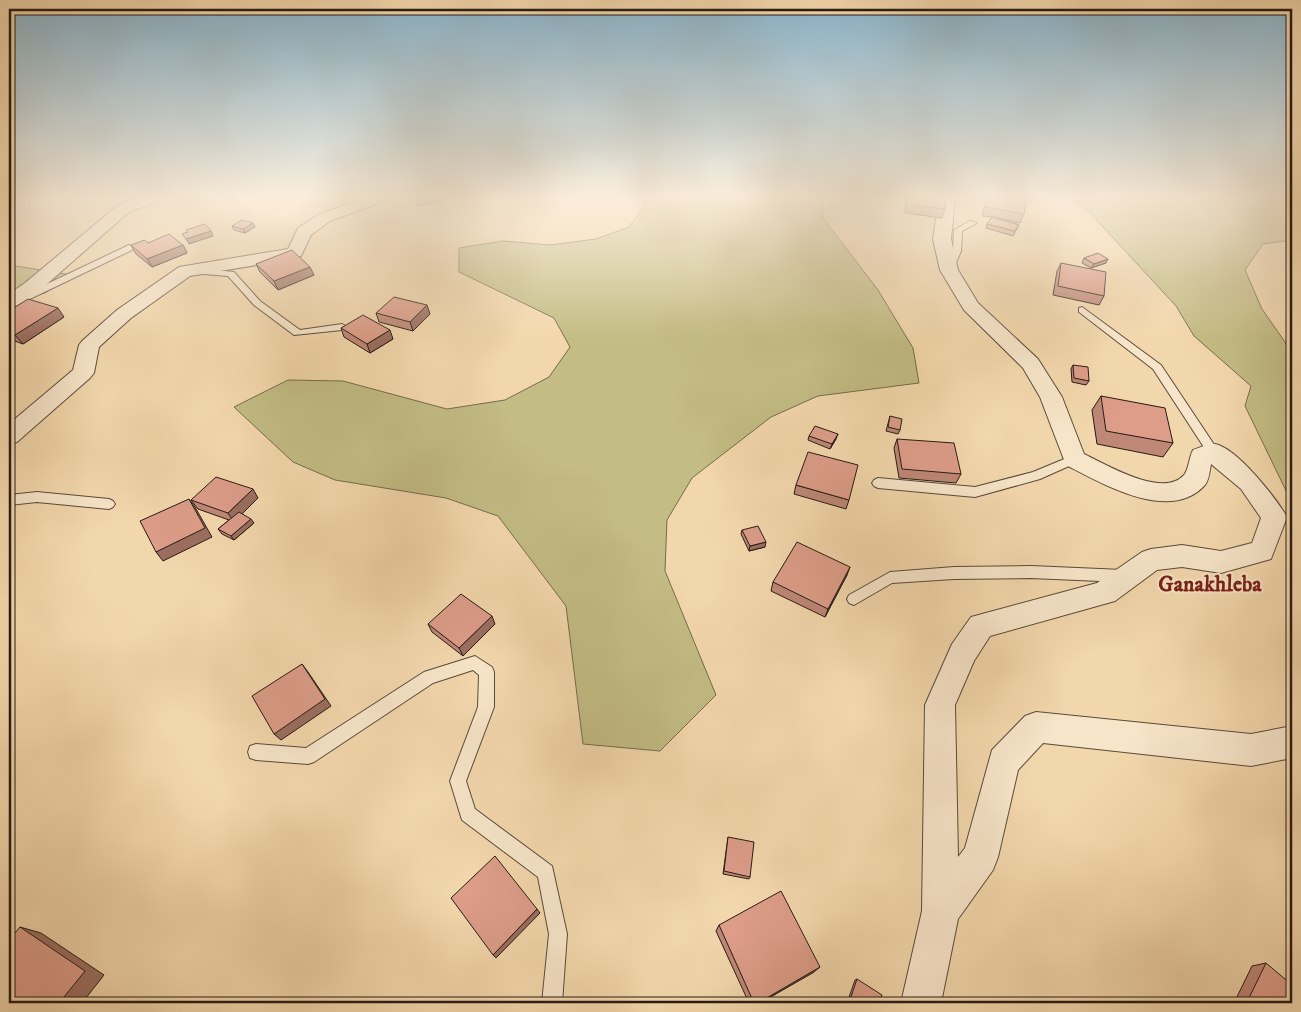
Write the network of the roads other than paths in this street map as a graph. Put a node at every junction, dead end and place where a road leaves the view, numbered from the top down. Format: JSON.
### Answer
{"nodes":[{"id":1,"x":81,"y":245,"type":"edge"},
{"id":2,"x":299,"y":245,"type":"edge"},
{"id":3,"x":943,"y":245,"type":"edge"},
{"id":4,"x":957,"y":245,"type":"edge"},
{"id":5,"x":129,"y":248,"type":"dead end"},
{"id":6,"x":949,"y":270,"type":"junction"},
{"id":7,"x":185,"y":271,"type":"junction"},
{"id":8,"x":9,"y":304,"type":"edge"},
{"id":9,"x":1082,"y":310,"type":"dead end"},
{"id":10,"x":342,"y":327,"type":"edge"},
{"id":11,"x":35,"y":414,"type":"junction"},
{"id":12,"x":9,"y":421,"type":"edge"},
{"id":13,"x":9,"y":436,"type":"edge"},
{"id":14,"x":1213,"y":452,"type":"junction"},
{"id":15,"x":1074,"y":459,"type":"junction"},
{"id":16,"x":878,"y":483,"type":"dead end"},
{"id":17,"x":9,"y":500,"type":"edge"},
{"id":18,"x":109,"y":504,"type":"dead end"},
{"id":19,"x":1128,"y":576,"type":"junction"},
{"id":20,"x":854,"y":599,"type":"dead end"},
{"id":21,"x":1292,"y":742,"type":"edge"},
{"id":22,"x":256,"y":752,"type":"dead end"},
{"id":23,"x":941,"y":911,"type":"junction"},
{"id":24,"x":552,"y":1003,"type":"edge"},
{"id":25,"x":921,"y":1003,"type":"edge"}],
"edges":[{"from":1,"to":8,"type":"street"},
{"from":2,"to":7,"type":"street"},
{"from":3,"to":6,"type":"street"},
{"from":4,"to":6,"type":"lane"},
{"from":5,"to":8,"type":"lane"},
{"from":6,"to":15,"type":"street"},
{"from":7,"to":10,"type":"lane"},
{"from":7,"to":11,"type":"street"},
{"from":9,"to":14,"type":"lane"},
{"from":11,"to":12,"type":"street"},
{"from":11,"to":13,"type":"street"},
{"from":14,"to":15,"type":"street"},
{"from":14,"to":19,"type":"street"},
{"from":15,"to":16,"type":"lane"},
{"from":17,"to":18,"type":"lane"},
{"from":19,"to":20,"type":"lane"},
{"from":19,"to":23,"type":"street"},
{"from":21,"to":23,"type":"street"},
{"from":22,"to":24,"type":"lane"},
{"from":23,"to":25,"type":"street"}]}
